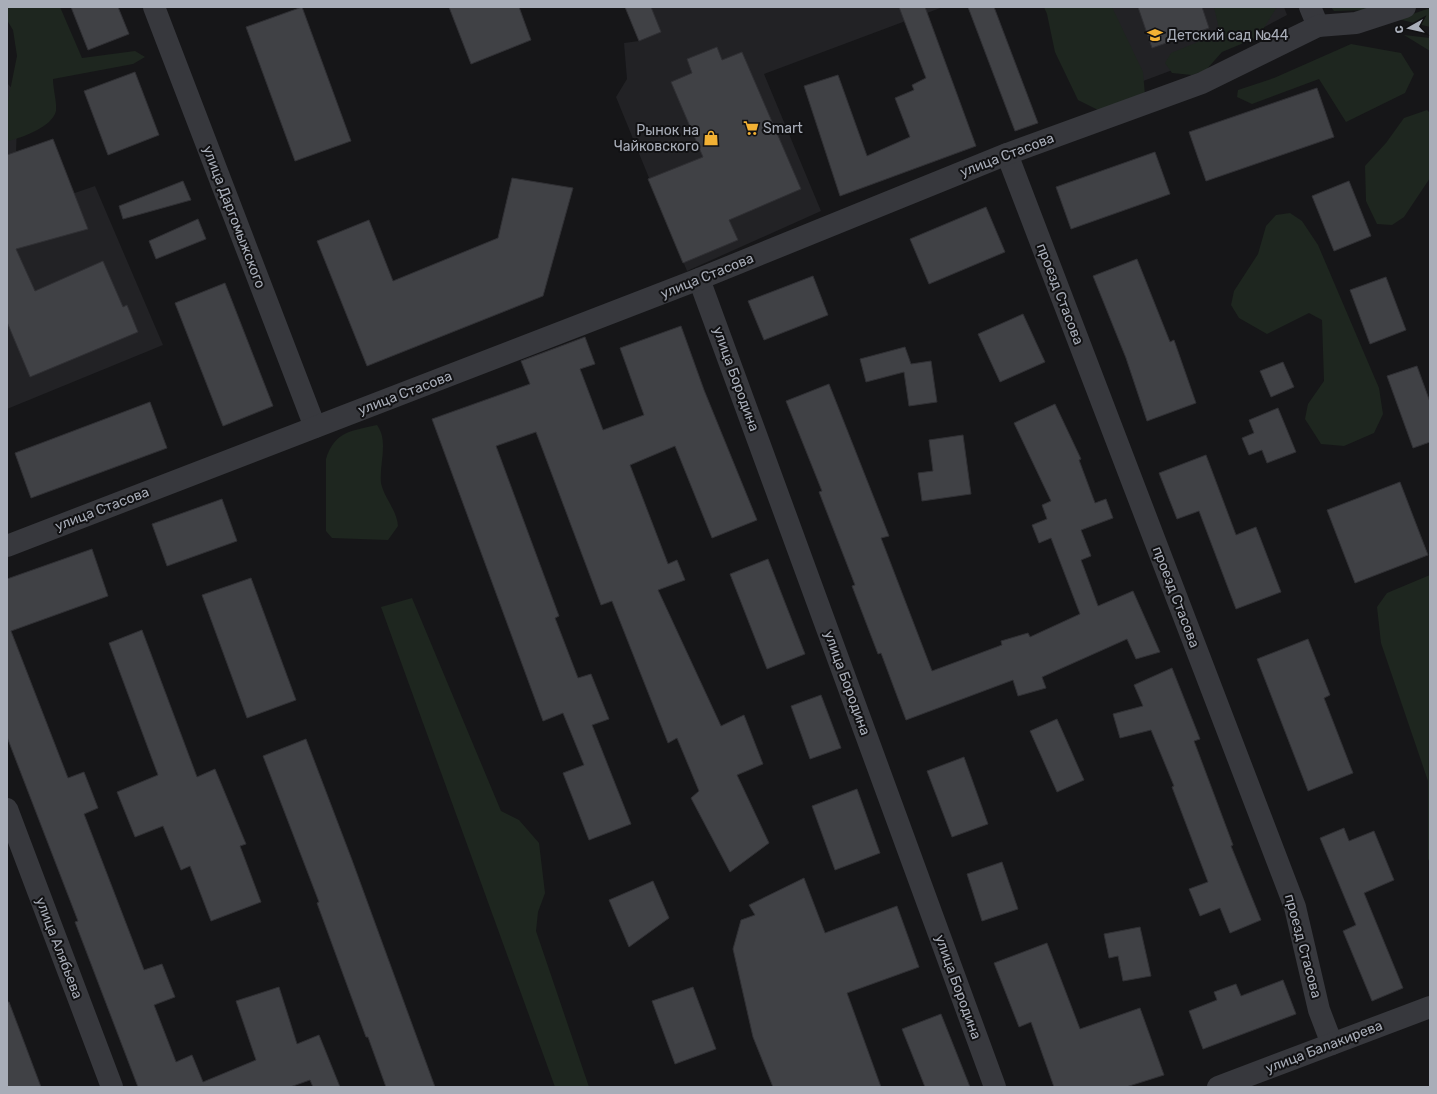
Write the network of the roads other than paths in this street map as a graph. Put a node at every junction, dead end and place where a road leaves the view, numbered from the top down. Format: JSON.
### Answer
{"nodes":[{"id":1,"x":154,"y":7,"type":"edge"},
{"id":2,"x":1405,"y":7,"type":"edge"},
{"id":3,"x":1314,"y":16,"type":"edge"},
{"id":4,"x":1007,"y":154,"type":"junction"},
{"id":5,"x":699,"y":279,"type":"junction"},
{"id":6,"x":315,"y":427,"type":"junction"},
{"id":7,"x":7,"y":546,"type":"edge"},
{"id":8,"x":7,"y":809,"type":"edge"},
{"id":9,"x":1430,"y":1007,"type":"edge"},
{"id":10,"x":1332,"y":1044,"type":"junction"},
{"id":11,"x":112,"y":1087,"type":"edge"},
{"id":12,"x":995,"y":1087,"type":"edge"},
{"id":13,"x":1218,"y":1087,"type":"edge"}],
"edges":[{"from":1,"to":6,"type":"street","name":"улица Даргомыжского"},
{"from":2,"to":3,"type":"street","name":"улица Стасова"},
{"from":3,"to":4,"type":"street","name":"улица Стасова"},
{"from":4,"to":5,"type":"street","name":"улица Стасова"},
{"from":4,"to":10,"type":"street","name":"проезд Стасова"},
{"from":5,"to":6,"type":"street","name":"улица Стасова"},
{"from":5,"to":12,"type":"street","name":"улица Бородина"},
{"from":6,"to":7,"type":"street","name":"улица Стасова"},
{"from":8,"to":11,"type":"street","name":"улица Алябьева"},
{"from":9,"to":10,"type":"street","name":"улица Балакирева"},
{"from":10,"to":13,"type":"street","name":"улица Балакирева"}]}
